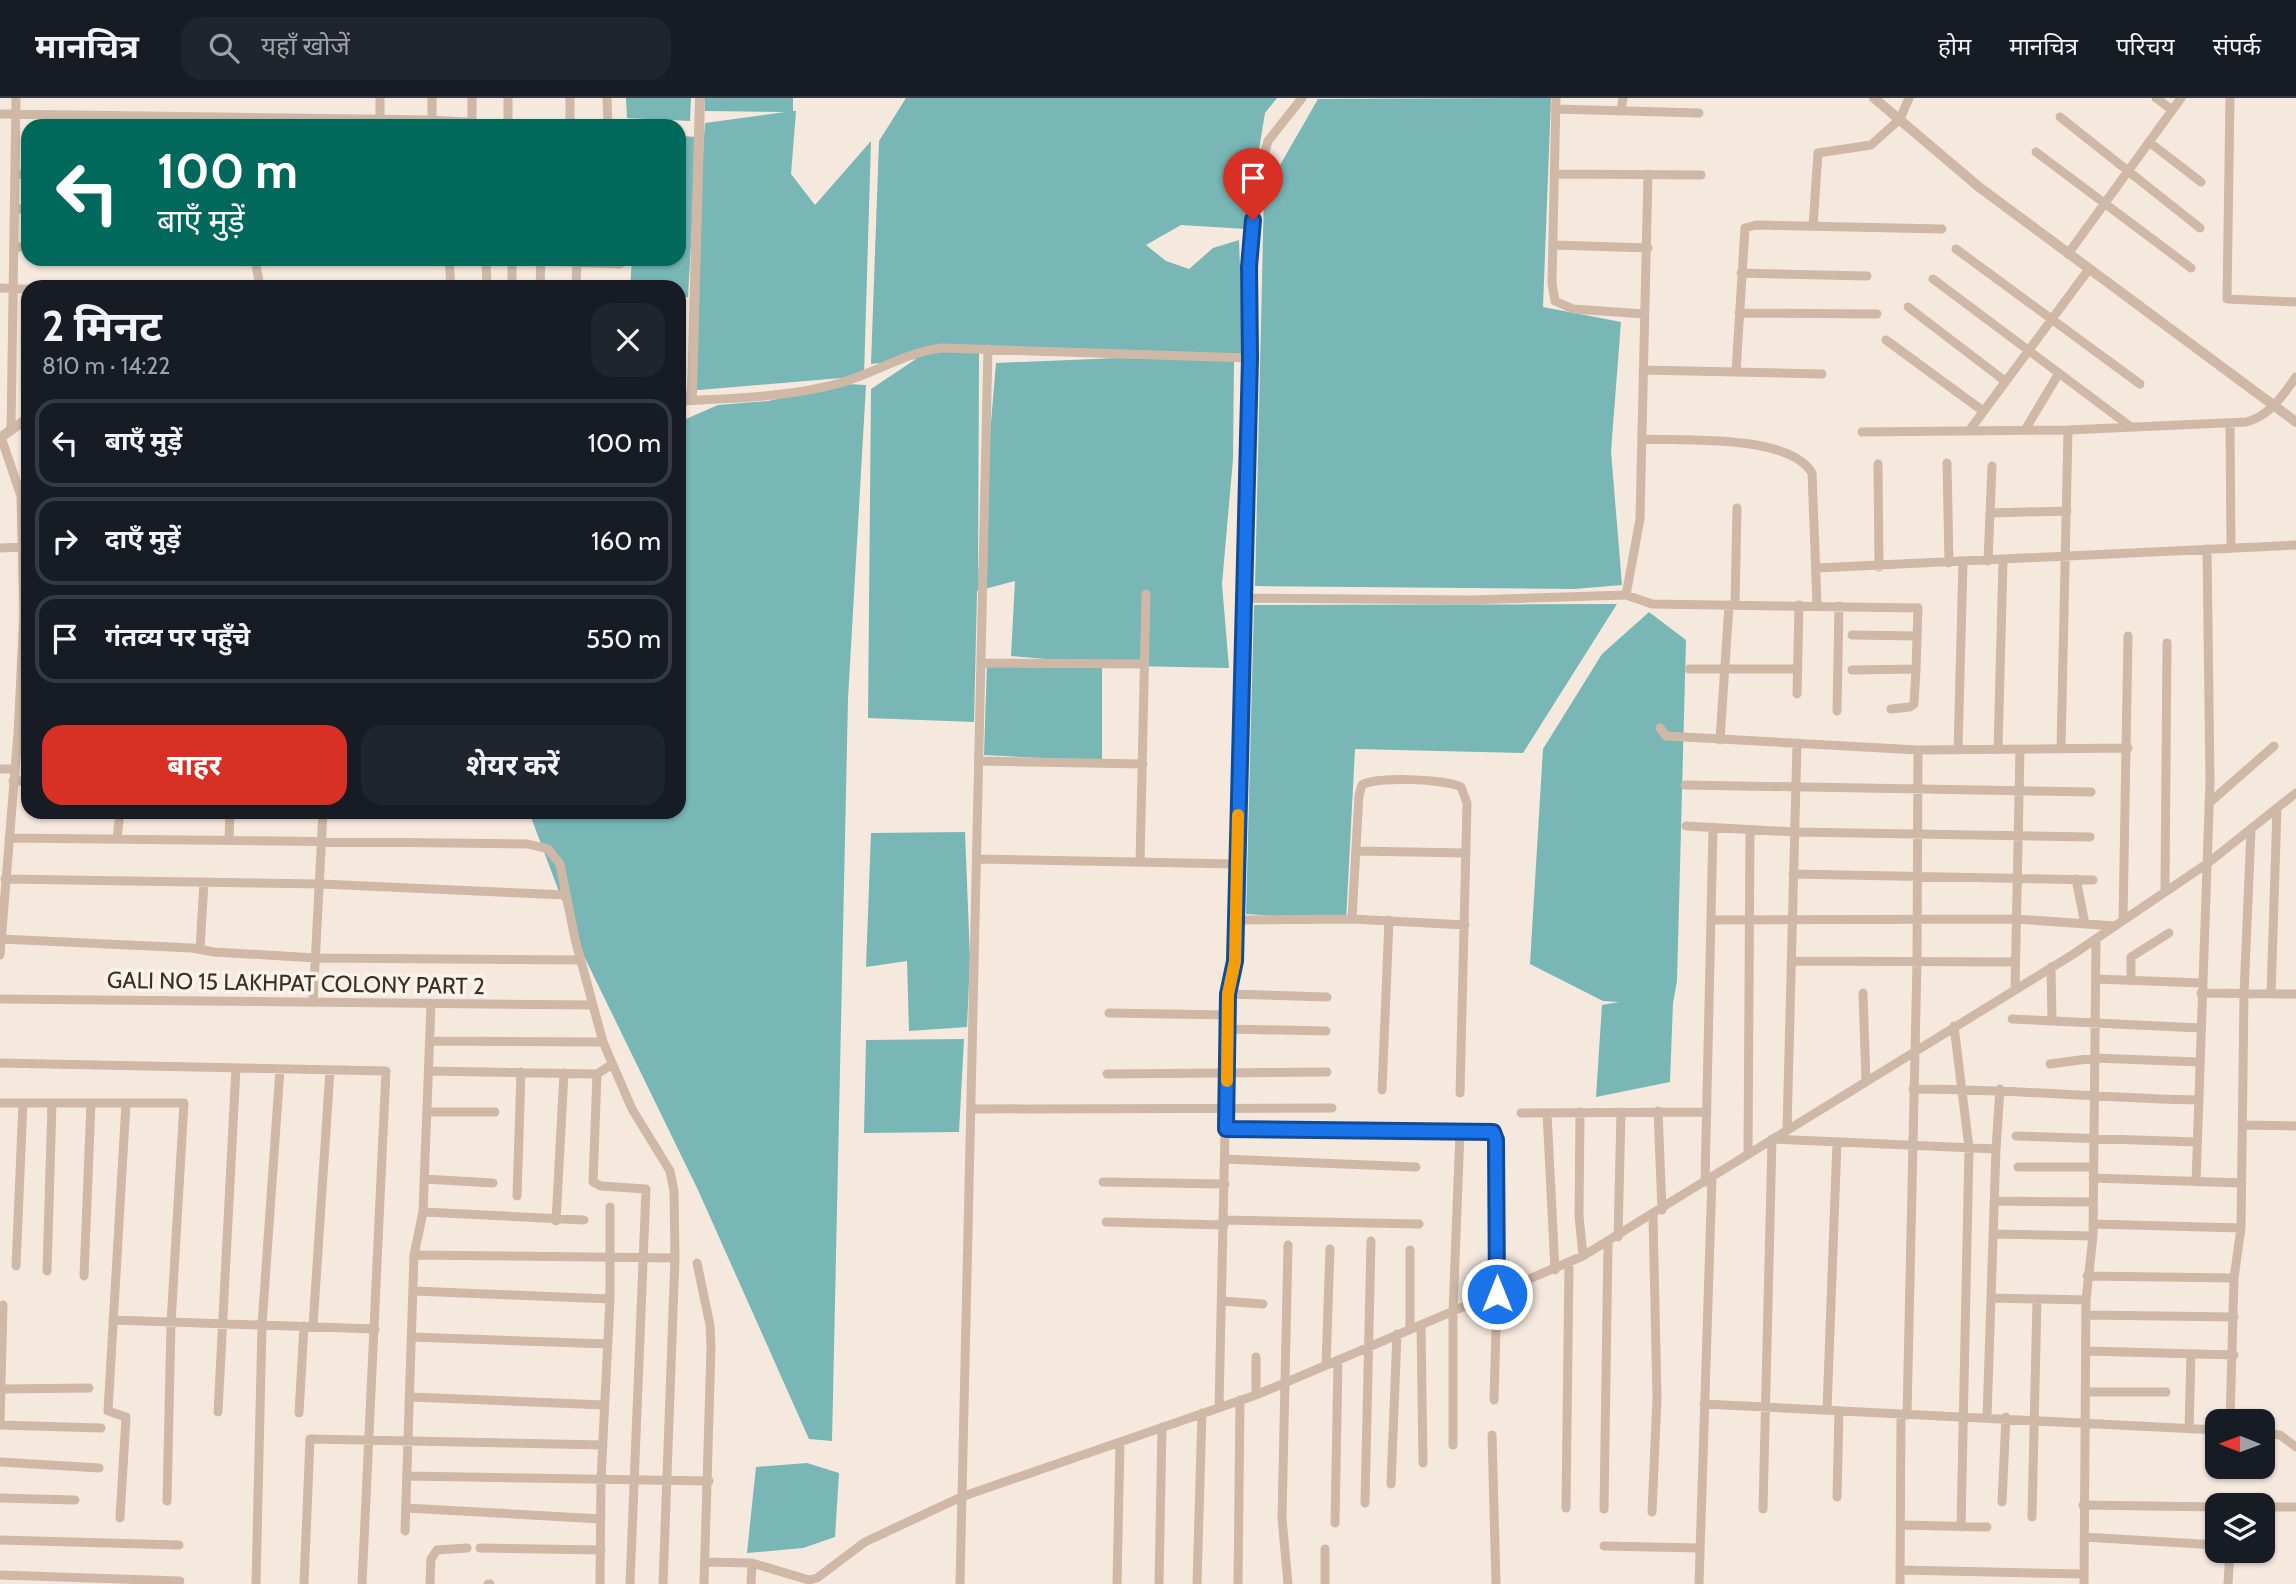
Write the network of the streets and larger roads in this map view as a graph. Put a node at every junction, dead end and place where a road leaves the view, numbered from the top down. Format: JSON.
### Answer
{"nodes":[{"id":1,"x":16,"y":98,"type":"edge"},
{"id":2,"x":380,"y":98,"type":"edge"},
{"id":3,"x":432,"y":98,"type":"edge"},
{"id":4,"x":472,"y":98,"type":"edge"},
{"id":5,"x":508,"y":98,"type":"edge"},
{"id":6,"x":570,"y":98,"type":"edge"},
{"id":7,"x":607,"y":98,"type":"edge"},
{"id":8,"x":700,"y":98,"type":"edge"},
{"id":9,"x":1302,"y":98,"type":"edge"},
{"id":10,"x":1556,"y":98,"type":"edge"},
{"id":11,"x":1623,"y":98,"type":"edge"},
{"id":12,"x":1874,"y":98,"type":"edge"},
{"id":13,"x":1909,"y":98,"type":"edge"},
{"id":14,"x":2156,"y":98,"type":"edge"},
{"id":15,"x":2181,"y":98,"type":"edge"},
{"id":16,"x":2230,"y":98,"type":"edge"},
{"id":17,"x":1555,"y":109,"type":"junction"},
{"id":18,"x":1621,"y":110,"type":"junction"},
{"id":19,"x":2172,"y":110,"type":"junction"},
{"id":20,"x":1699,"y":113,"type":"dead end"},
{"id":21,"x":0,"y":114,"type":"edge"},
{"id":22,"x":16,"y":114,"type":"junction"},
{"id":23,"x":2060,"y":117,"type":"dead end"},
{"id":24,"x":319,"y":119,"type":"edge"},
{"id":25,"x":380,"y":119,"type":"edge"},
{"id":26,"x":432,"y":119,"type":"edge"},
{"id":27,"x":472,"y":119,"type":"edge"},
{"id":28,"x":511,"y":119,"type":"edge"},
{"id":29,"x":569,"y":119,"type":"edge"},
{"id":30,"x":607,"y":119,"type":"edge"},
{"id":31,"x":1900,"y":119,"type":"junction"},
{"id":32,"x":2149,"y":142,"type":"junction"},
{"id":33,"x":15,"y":146,"type":"junction"},
{"id":34,"x":21,"y":146,"type":"edge"},
{"id":35,"x":2036,"y":152,"type":"dead end"},
{"id":36,"x":2127,"y":172,"type":"junction"},
{"id":37,"x":15,"y":174,"type":"junction"},
{"id":38,"x":21,"y":174,"type":"edge"},
{"id":39,"x":1554,"y":174,"type":"junction"},
{"id":40,"x":1648,"y":174,"type":"junction"},
{"id":41,"x":1701,"y":175,"type":"dead end"},
{"id":42,"x":2201,"y":182,"type":"dead end"},
{"id":43,"x":2105,"y":202,"type":"junction"},
{"id":44,"x":14,"y":209,"type":"junction"},
{"id":45,"x":21,"y":209,"type":"edge"},
{"id":46,"x":1813,"y":226,"type":"junction"},
{"id":47,"x":2200,"y":228,"type":"dead end"},
{"id":48,"x":1942,"y":229,"type":"dead end"},
{"id":49,"x":1554,"y":245,"type":"junction"},
{"id":50,"x":14,"y":247,"type":"junction"},
{"id":51,"x":21,"y":247,"type":"edge"},
{"id":52,"x":1648,"y":248,"type":"junction"},
{"id":53,"x":1956,"y":249,"type":"dead end"},
{"id":54,"x":2068,"y":254,"type":"junction"},
{"id":55,"x":2191,"y":268,"type":"dead end"},
{"id":56,"x":2089,"y":269,"type":"junction"},
{"id":57,"x":1741,"y":273,"type":"junction"},
{"id":58,"x":1867,"y":276,"type":"dead end"},
{"id":59,"x":1933,"y":279,"type":"dead end"},
{"id":60,"x":0,"y":288,"type":"edge"},
{"id":61,"x":13,"y":288,"type":"junction"},
{"id":62,"x":21,"y":289,"type":"edge"},
{"id":63,"x":2296,"y":302,"type":"edge"},
{"id":64,"x":1908,"y":307,"type":"dead end"},
{"id":65,"x":1739,"y":313,"type":"junction"},
{"id":66,"x":1644,"y":314,"type":"junction"},
{"id":67,"x":1877,"y":314,"type":"dead end"},
{"id":68,"x":2051,"y":321,"type":"junction"},
{"id":69,"x":1886,"y":340,"type":"dead end"},
{"id":70,"x":988,"y":349,"type":"junction"},
{"id":71,"x":2029,"y":351,"type":"junction"},
{"id":72,"x":1250,"y":358,"type":"junction"},
{"id":73,"x":1643,"y":370,"type":"junction"},
{"id":74,"x":1736,"y":373,"type":"junction"},
{"id":75,"x":2059,"y":373,"type":"junction"},
{"id":76,"x":1822,"y":374,"type":"dead end"},
{"id":77,"x":2296,"y":377,"type":"edge"},
{"id":78,"x":2005,"y":381,"type":"junction"},
{"id":79,"x":2140,"y":384,"type":"dead end"},
{"id":80,"x":686,"y":397,"type":"edge"},
{"id":81,"x":686,"y":400,"type":"edge"},
{"id":82,"x":2274,"y":406,"type":"junction"},
{"id":83,"x":1983,"y":411,"type":"junction"},
{"id":84,"x":2296,"y":422,"type":"edge"},
{"id":85,"x":21,"y":423,"type":"edge"},
{"id":86,"x":2230,"y":424,"type":"junction"},
{"id":87,"x":2132,"y":427,"type":"junction"},
{"id":88,"x":2025,"y":430,"type":"junction"},
{"id":89,"x":2068,"y":430,"type":"junction"},
{"id":90,"x":1969,"y":431,"type":"junction"},
{"id":91,"x":1862,"y":432,"type":"dead end"},
{"id":92,"x":4,"y":435,"type":"edge"},
{"id":93,"x":1642,"y":439,"type":"junction"},
{"id":94,"x":1947,"y":463,"type":"dead end"},
{"id":95,"x":1878,"y":464,"type":"dead end"},
{"id":96,"x":1992,"y":466,"type":"dead end"},
{"id":97,"x":21,"y":485,"type":"edge"},
{"id":98,"x":1737,"y":508,"type":"dead end"},
{"id":99,"x":2067,"y":511,"type":"junction"},
{"id":100,"x":1990,"y":513,"type":"junction"},
{"id":101,"x":2296,"y":545,"type":"edge"},
{"id":102,"x":0,"y":548,"type":"edge"},
{"id":103,"x":2231,"y":548,"type":"junction"},
{"id":104,"x":2207,"y":549,"type":"junction"},
{"id":105,"x":21,"y":552,"type":"edge"},
{"id":106,"x":2067,"y":555,"type":"junction"},
{"id":107,"x":1988,"y":561,"type":"junction"},
{"id":108,"x":2003,"y":561,"type":"junction"},
{"id":109,"x":1963,"y":562,"type":"junction"},
{"id":110,"x":1949,"y":563,"type":"junction"},
{"id":111,"x":1879,"y":566,"type":"junction"},
{"id":112,"x":1817,"y":568,"type":"junction"},
{"id":113,"x":1146,"y":594,"type":"dead end"},
{"id":114,"x":1626,"y":595,"type":"junction"},
{"id":115,"x":1244,"y":598,"type":"junction"},
{"id":116,"x":1799,"y":605,"type":"junction"},
{"id":117,"x":1732,"y":606,"type":"junction"},
{"id":118,"x":1817,"y":606,"type":"junction"},
{"id":119,"x":1839,"y":606,"type":"junction"},
{"id":120,"x":1852,"y":635,"type":"dead end"},
{"id":121,"x":1917,"y":636,"type":"junction"},
{"id":122,"x":2128,"y":636,"type":"dead end"},
{"id":123,"x":2167,"y":643,"type":"dead end"},
{"id":124,"x":982,"y":663,"type":"junction"},
{"id":125,"x":1145,"y":664,"type":"junction"},
{"id":126,"x":1689,"y":669,"type":"dead end"},
{"id":127,"x":1725,"y":669,"type":"junction"},
{"id":128,"x":1798,"y":669,"type":"junction"},
{"id":129,"x":1916,"y":669,"type":"junction"},
{"id":130,"x":1852,"y":670,"type":"dead end"},
{"id":131,"x":1797,"y":694,"type":"dead end"},
{"id":132,"x":1891,"y":709,"type":"dead end"},
{"id":133,"x":1837,"y":711,"type":"dead end"},
{"id":134,"x":1660,"y":728,"type":"dead end"},
{"id":135,"x":1720,"y":740,"type":"junction"},
{"id":136,"x":21,"y":742,"type":"edge"},
{"id":137,"x":1797,"y":744,"type":"junction"},
{"id":138,"x":2274,"y":746,"type":"dead end"},
{"id":139,"x":2128,"y":748,"type":"junction"},
{"id":140,"x":1998,"y":749,"type":"junction"},
{"id":141,"x":2020,"y":749,"type":"junction"},
{"id":142,"x":2061,"y":749,"type":"junction"},
{"id":143,"x":1918,"y":750,"type":"junction"},
{"id":144,"x":1958,"y":750,"type":"junction"},
{"id":145,"x":980,"y":761,"type":"junction"},
{"id":146,"x":1143,"y":764,"type":"junction"},
{"id":147,"x":0,"y":769,"type":"edge"},
{"id":148,"x":15,"y":769,"type":"junction"},
{"id":149,"x":13,"y":781,"type":"junction"},
{"id":150,"x":21,"y":781,"type":"edge"},
{"id":151,"x":1685,"y":785,"type":"dead end"},
{"id":152,"x":1796,"y":786,"type":"junction"},
{"id":153,"x":1918,"y":789,"type":"junction"},
{"id":154,"x":2019,"y":790,"type":"junction"},
{"id":155,"x":2091,"y":792,"type":"dead end"},
{"id":156,"x":2296,"y":793,"type":"edge"},
{"id":157,"x":2209,"y":803,"type":"junction"},
{"id":158,"x":2277,"y":809,"type":"junction"},
{"id":159,"x":119,"y":819,"type":"edge"},
{"id":160,"x":230,"y":819,"type":"edge"},
{"id":161,"x":323,"y":819,"type":"edge"},
{"id":162,"x":1686,"y":826,"type":"dead end"},
{"id":163,"x":1713,"y":828,"type":"junction"},
{"id":164,"x":1750,"y":830,"type":"junction"},
{"id":165,"x":2251,"y":830,"type":"junction"},
{"id":166,"x":1795,"y":832,"type":"junction"},
{"id":167,"x":1918,"y":834,"type":"junction"},
{"id":168,"x":2018,"y":836,"type":"junction"},
{"id":169,"x":9,"y":838,"type":"junction"},
{"id":170,"x":2090,"y":838,"type":"dead end"},
{"id":171,"x":117,"y":839,"type":"junction"},
{"id":172,"x":229,"y":840,"type":"junction"},
{"id":173,"x":322,"y":841,"type":"junction"},
{"id":174,"x":1356,"y":851,"type":"junction"},
{"id":175,"x":1466,"y":853,"type":"junction"},
{"id":176,"x":978,"y":859,"type":"junction"},
{"id":177,"x":3,"y":862,"type":"edge"},
{"id":178,"x":1140,"y":862,"type":"junction"},
{"id":179,"x":1237,"y":863,"type":"junction"},
{"id":180,"x":2208,"y":863,"type":"junction"},
{"id":181,"x":1793,"y":874,"type":"junction"},
{"id":182,"x":1918,"y":875,"type":"junction"},
{"id":183,"x":2017,"y":877,"type":"junction"},
{"id":184,"x":5,"y":879,"type":"junction"},
{"id":185,"x":2076,"y":879,"type":"junction"},
{"id":186,"x":2093,"y":880,"type":"dead end"},
{"id":187,"x":204,"y":882,"type":"junction"},
{"id":188,"x":321,"y":884,"type":"junction"},
{"id":189,"x":2165,"y":890,"type":"junction"},
{"id":190,"x":566,"y":894,"type":"junction"},
{"id":191,"x":1792,"y":918,"type":"junction"},
{"id":192,"x":1352,"y":919,"type":"junction"},
{"id":193,"x":1749,"y":919,"type":"junction"},
{"id":194,"x":1918,"y":919,"type":"junction"},
{"id":195,"x":2016,"y":919,"type":"junction"},
{"id":196,"x":1236,"y":920,"type":"junction"},
{"id":197,"x":1389,"y":920,"type":"junction"},
{"id":198,"x":1711,"y":920,"type":"junction"},
{"id":199,"x":2119,"y":923,"type":"junction"},
{"id":200,"x":2085,"y":924,"type":"junction"},
{"id":201,"x":1465,"y":925,"type":"junction"},
{"id":202,"x":2169,"y":933,"type":"dead end"},
{"id":203,"x":1,"y":939,"type":"edge"},
{"id":204,"x":2096,"y":939,"type":"junction"},
{"id":205,"x":201,"y":949,"type":"junction"},
{"id":206,"x":0,"y":955,"type":"edge"},
{"id":207,"x":316,"y":958,"type":"junction"},
{"id":208,"x":580,"y":960,"type":"junction"},
{"id":209,"x":1791,"y":961,"type":"junction"},
{"id":210,"x":2015,"y":961,"type":"junction"},
{"id":211,"x":1917,"y":962,"type":"junction"},
{"id":212,"x":2052,"y":967,"type":"junction"},
{"id":213,"x":2096,"y":979,"type":"junction"},
{"id":214,"x":2131,"y":981,"type":"junction"},
{"id":215,"x":2201,"y":988,"type":"junction"},
{"id":216,"x":2015,"y":989,"type":"junction"},
{"id":217,"x":1863,"y":993,"type":"dead end"},
{"id":218,"x":2244,"y":993,"type":"junction"},
{"id":219,"x":1228,"y":994,"type":"junction"},
{"id":220,"x":2271,"y":994,"type":"junction"},
{"id":221,"x":2296,"y":994,"type":"edge"},
{"id":222,"x":1327,"y":997,"type":"dead end"},
{"id":223,"x":0,"y":999,"type":"edge"},
{"id":224,"x":313,"y":1003,"type":"junction"},
{"id":225,"x":431,"y":1004,"type":"junction"},
{"id":226,"x":592,"y":1005,"type":"junction"},
{"id":227,"x":1110,"y":1013,"type":"dead end"},
{"id":228,"x":1228,"y":1015,"type":"junction"},
{"id":229,"x":2012,"y":1018,"type":"dead end"},
{"id":230,"x":2052,"y":1020,"type":"junction"},
{"id":231,"x":2095,"y":1022,"type":"junction"},
{"id":232,"x":1954,"y":1026,"type":"junction"},
{"id":233,"x":2200,"y":1028,"type":"junction"},
{"id":234,"x":1228,"y":1029,"type":"junction"},
{"id":235,"x":1326,"y":1031,"type":"dead end"},
{"id":236,"x":430,"y":1041,"type":"junction"},
{"id":237,"x":603,"y":1042,"type":"junction"},
{"id":238,"x":1913,"y":1051,"type":"junction"},
{"id":239,"x":2095,"y":1058,"type":"junction"},
{"id":240,"x":2199,"y":1062,"type":"junction"},
{"id":241,"x":0,"y":1063,"type":"edge"},
{"id":242,"x":2050,"y":1064,"type":"dead end"},
{"id":243,"x":611,"y":1065,"type":"junction"},
{"id":244,"x":236,"y":1068,"type":"junction"},
{"id":245,"x":279,"y":1069,"type":"junction"},
{"id":246,"x":330,"y":1070,"type":"junction"},
{"id":247,"x":429,"y":1071,"type":"junction"},
{"id":248,"x":521,"y":1072,"type":"junction"},
{"id":249,"x":1327,"y":1072,"type":"dead end"},
{"id":250,"x":564,"y":1073,"type":"junction"},
{"id":251,"x":1227,"y":1073,"type":"junction"},
{"id":252,"x":597,"y":1074,"type":"junction"},
{"id":253,"x":1107,"y":1074,"type":"dead end"},
{"id":254,"x":1866,"y":1082,"type":"junction"},
{"id":255,"x":1913,"y":1089,"type":"junction"},
{"id":256,"x":1960,"y":1089,"type":"junction"},
{"id":257,"x":2000,"y":1089,"type":"junction"},
{"id":258,"x":1382,"y":1090,"type":"dead end"},
{"id":259,"x":1460,"y":1093,"type":"dead end"},
{"id":260,"x":2094,"y":1097,"type":"junction"},
{"id":261,"x":2198,"y":1100,"type":"junction"},
{"id":262,"x":0,"y":1103,"type":"edge"},
{"id":263,"x":23,"y":1103,"type":"junction"},
{"id":264,"x":52,"y":1103,"type":"junction"},
{"id":265,"x":91,"y":1103,"type":"junction"},
{"id":266,"x":126,"y":1103,"type":"junction"},
{"id":267,"x":1227,"y":1107,"type":"junction"},
{"id":268,"x":1332,"y":1108,"type":"dead end"},
{"id":269,"x":972,"y":1109,"type":"junction"},
{"id":270,"x":1658,"y":1111,"type":"junction"},
{"id":271,"x":427,"y":1112,"type":"junction"},
{"id":272,"x":495,"y":1112,"type":"dead end"},
{"id":273,"x":1580,"y":1112,"type":"junction"},
{"id":274,"x":1621,"y":1112,"type":"junction"},
{"id":275,"x":1707,"y":1112,"type":"junction"},
{"id":276,"x":1521,"y":1113,"type":"dead end"},
{"id":277,"x":1547,"y":1113,"type":"junction"},
{"id":278,"x":2242,"y":1125,"type":"junction"},
{"id":279,"x":2296,"y":1126,"type":"edge"},
{"id":280,"x":1226,"y":1129,"type":"junction"},
{"id":281,"x":1787,"y":1130,"type":"junction"},
{"id":282,"x":1460,"y":1132,"type":"junction"},
{"id":283,"x":2016,"y":1136,"type":"dead end"},
{"id":284,"x":2094,"y":1138,"type":"junction"},
{"id":285,"x":1772,"y":1139,"type":"junction"},
{"id":286,"x":1837,"y":1142,"type":"junction"},
{"id":287,"x":2197,"y":1142,"type":"junction"},
{"id":288,"x":1912,"y":1147,"type":"junction"},
{"id":289,"x":1969,"y":1148,"type":"junction"},
{"id":290,"x":1996,"y":1149,"type":"junction"},
{"id":291,"x":1748,"y":1154,"type":"junction"},
{"id":292,"x":1225,"y":1159,"type":"junction"},
{"id":293,"x":1416,"y":1167,"type":"dead end"},
{"id":294,"x":2018,"y":1167,"type":"dead end"},
{"id":295,"x":2093,"y":1167,"type":"junction"},
{"id":296,"x":2093,"y":1178,"type":"junction"},
{"id":297,"x":424,"y":1179,"type":"junction"},
{"id":298,"x":1708,"y":1179,"type":"junction"},
{"id":299,"x":1103,"y":1182,"type":"dead end"},
{"id":300,"x":2196,"y":1182,"type":"junction"},
{"id":301,"x":494,"y":1183,"type":"dead end"},
{"id":302,"x":2242,"y":1183,"type":"junction"},
{"id":303,"x":1225,"y":1184,"type":"junction"},
{"id":304,"x":517,"y":1196,"type":"dead end"},
{"id":305,"x":1994,"y":1201,"type":"junction"},
{"id":306,"x":2093,"y":1202,"type":"junction"},
{"id":307,"x":610,"y":1207,"type":"dead end"},
{"id":308,"x":1662,"y":1210,"type":"junction"},
{"id":309,"x":423,"y":1212,"type":"junction"},
{"id":310,"x":1653,"y":1216,"type":"junction"},
{"id":311,"x":584,"y":1220,"type":"dead end"},
{"id":312,"x":556,"y":1221,"type":"junction"},
{"id":313,"x":1106,"y":1222,"type":"dead end"},
{"id":314,"x":1224,"y":1223,"type":"junction"},
{"id":315,"x":1419,"y":1224,"type":"dead end"},
{"id":316,"x":2093,"y":1224,"type":"junction"},
{"id":317,"x":2241,"y":1228,"type":"junction"},
{"id":318,"x":1993,"y":1234,"type":"junction"},
{"id":319,"x":2092,"y":1236,"type":"junction"},
{"id":320,"x":1618,"y":1237,"type":"junction"},
{"id":321,"x":1371,"y":1241,"type":"dead end"},
{"id":322,"x":1608,"y":1243,"type":"junction"},
{"id":323,"x":1287,"y":1245,"type":"dead end"},
{"id":324,"x":1330,"y":1249,"type":"dead end"},
{"id":325,"x":1410,"y":1250,"type":"dead end"},
{"id":326,"x":415,"y":1255,"type":"junction"},
{"id":327,"x":1583,"y":1256,"type":"junction"},
{"id":328,"x":609,"y":1257,"type":"junction"},
{"id":329,"x":643,"y":1258,"type":"junction"},
{"id":330,"x":675,"y":1258,"type":"junction"},
{"id":331,"x":697,"y":1263,"type":"dead end"},
{"id":332,"x":1570,"y":1263,"type":"junction"},
{"id":333,"x":16,"y":1266,"type":"dead end"},
{"id":334,"x":1555,"y":1270,"type":"junction"},
{"id":335,"x":47,"y":1271,"type":"dead end"},
{"id":336,"x":84,"y":1276,"type":"dead end"},
{"id":337,"x":2087,"y":1276,"type":"junction"},
{"id":338,"x":2234,"y":1278,"type":"junction"},
{"id":339,"x":414,"y":1291,"type":"junction"},
{"id":340,"x":1497,"y":1294,"type":"junction"},
{"id":341,"x":1992,"y":1298,"type":"junction"},
{"id":342,"x":610,"y":1299,"type":"junction"},
{"id":343,"x":2037,"y":1299,"type":"junction"},
{"id":344,"x":2086,"y":1300,"type":"junction"},
{"id":345,"x":1222,"y":1301,"type":"junction"},
{"id":346,"x":3,"y":1304,"type":"dead end"},
{"id":347,"x":1263,"y":1304,"type":"dead end"},
{"id":348,"x":1453,"y":1312,"type":"junction"},
{"id":349,"x":2087,"y":1315,"type":"junction"},
{"id":350,"x":2234,"y":1317,"type":"junction"},
{"id":351,"x":113,"y":1320,"type":"junction"},
{"id":352,"x":171,"y":1323,"type":"junction"},
{"id":353,"x":221,"y":1324,"type":"junction"},
{"id":354,"x":262,"y":1325,"type":"junction"},
{"id":355,"x":1421,"y":1325,"type":"junction"},
{"id":356,"x":309,"y":1326,"type":"junction"},
{"id":357,"x":1410,"y":1328,"type":"junction"},
{"id":358,"x":375,"y":1329,"type":"junction"},
{"id":359,"x":1397,"y":1334,"type":"junction"},
{"id":360,"x":412,"y":1337,"type":"junction"},
{"id":361,"x":607,"y":1344,"type":"junction"},
{"id":362,"x":1366,"y":1347,"type":"junction"},
{"id":363,"x":2087,"y":1351,"type":"junction"},
{"id":364,"x":2191,"y":1354,"type":"junction"},
{"id":365,"x":2234,"y":1355,"type":"junction"},
{"id":366,"x":1256,"y":1357,"type":"dead end"},
{"id":367,"x":1338,"y":1360,"type":"junction"},
{"id":368,"x":1326,"y":1365,"type":"junction"},
{"id":369,"x":1284,"y":1383,"type":"junction"},
{"id":370,"x":89,"y":1388,"type":"dead end"},
{"id":371,"x":1,"y":1389,"type":"edge"},
{"id":372,"x":2087,"y":1392,"type":"junction"},
{"id":373,"x":2166,"y":1392,"type":"dead end"},
{"id":374,"x":1256,"y":1395,"type":"junction"},
{"id":375,"x":411,"y":1397,"type":"junction"},
{"id":376,"x":1240,"y":1400,"type":"junction"},
{"id":377,"x":1494,"y":1400,"type":"dead end"},
{"id":378,"x":1704,"y":1404,"type":"junction"},
{"id":379,"x":604,"y":1405,"type":"junction"},
{"id":380,"x":1219,"y":1407,"type":"junction"},
{"id":381,"x":1766,"y":1408,"type":"junction"},
{"id":382,"x":2231,"y":1409,"type":"edge"},
{"id":383,"x":1828,"y":1410,"type":"junction"},
{"id":384,"x":1839,"y":1411,"type":"junction"},
{"id":385,"x":218,"y":1412,"type":"dead end"},
{"id":386,"x":299,"y":1413,"type":"dead end"},
{"id":387,"x":1202,"y":1413,"type":"junction"},
{"id":388,"x":1904,"y":1415,"type":"junction"},
{"id":389,"x":1962,"y":1416,"type":"junction"},
{"id":390,"x":1987,"y":1417,"type":"junction"},
{"id":391,"x":2006,"y":1417,"type":"junction"},
{"id":392,"x":2035,"y":1419,"type":"junction"},
{"id":393,"x":0,"y":1424,"type":"edge"},
{"id":394,"x":2085,"y":1424,"type":"junction"},
{"id":395,"x":1162,"y":1427,"type":"junction"},
{"id":396,"x":101,"y":1428,"type":"dead end"},
{"id":397,"x":2189,"y":1429,"type":"junction"},
{"id":398,"x":2205,"y":1430,"type":"edge"},
{"id":399,"x":2275,"y":1434,"type":"edge"},
{"id":400,"x":1492,"y":1435,"type":"dead end"},
{"id":401,"x":370,"y":1441,"type":"junction"},
{"id":402,"x":408,"y":1441,"type":"junction"},
{"id":403,"x":1120,"y":1442,"type":"junction"},
{"id":404,"x":1453,"y":1445,"type":"dead end"},
{"id":405,"x":603,"y":1446,"type":"junction"},
{"id":406,"x":2296,"y":1447,"type":"edge"},
{"id":407,"x":0,"y":1462,"type":"edge"},
{"id":408,"x":1423,"y":1463,"type":"dead end"},
{"id":409,"x":99,"y":1468,"type":"dead end"},
{"id":410,"x":407,"y":1476,"type":"junction"},
{"id":411,"x":601,"y":1479,"type":"junction"},
{"id":412,"x":634,"y":1479,"type":"junction"},
{"id":413,"x":666,"y":1480,"type":"junction"},
{"id":414,"x":709,"y":1482,"type":"junction"},
{"id":415,"x":1391,"y":1484,"type":"dead end"},
{"id":416,"x":961,"y":1497,"type":"junction"},
{"id":417,"x":1837,"y":1497,"type":"dead end"},
{"id":418,"x":0,"y":1498,"type":"edge"},
{"id":419,"x":75,"y":1500,"type":"dead end"},
{"id":420,"x":167,"y":1501,"type":"dead end"},
{"id":421,"x":2002,"y":1502,"type":"dead end"},
{"id":422,"x":1364,"y":1503,"type":"dead end"},
{"id":423,"x":2083,"y":1505,"type":"junction"},
{"id":424,"x":2205,"y":1507,"type":"edge"},
{"id":425,"x":2275,"y":1507,"type":"edge"},
{"id":426,"x":2296,"y":1507,"type":"edge"},
{"id":427,"x":406,"y":1508,"type":"junction"},
{"id":428,"x":1566,"y":1508,"type":"dead end"},
{"id":429,"x":1763,"y":1508,"type":"dead end"},
{"id":430,"x":1604,"y":1509,"type":"dead end"},
{"id":431,"x":1652,"y":1512,"type":"dead end"},
{"id":432,"x":2032,"y":1517,"type":"dead end"},
{"id":433,"x":120,"y":1518,"type":"dead end"},
{"id":434,"x":601,"y":1519,"type":"junction"},
{"id":435,"x":1335,"y":1523,"type":"dead end"},
{"id":436,"x":1901,"y":1525,"type":"junction"},
{"id":437,"x":1961,"y":1527,"type":"junction"},
{"id":438,"x":1987,"y":1527,"type":"dead end"},
{"id":439,"x":405,"y":1531,"type":"dead end"},
{"id":440,"x":2084,"y":1537,"type":"junction"},
{"id":441,"x":0,"y":1540,"type":"edge"},
{"id":442,"x":2205,"y":1544,"type":"edge"},
{"id":443,"x":179,"y":1545,"type":"dead end"},
{"id":444,"x":1604,"y":1546,"type":"dead end"},
{"id":445,"x":467,"y":1548,"type":"dead end"},
{"id":446,"x":480,"y":1548,"type":"dead end"},
{"id":447,"x":1699,"y":1548,"type":"junction"},
{"id":448,"x":601,"y":1549,"type":"junction"},
{"id":449,"x":1325,"y":1549,"type":"dead end"},
{"id":450,"x":705,"y":1562,"type":"junction"},
{"id":451,"x":752,"y":1563,"type":"junction"},
{"id":452,"x":2229,"y":1563,"type":"edge"},
{"id":453,"x":1901,"y":1570,"type":"junction"},
{"id":454,"x":0,"y":1575,"type":"edge"},
{"id":455,"x":2083,"y":1579,"type":"edge"},
{"id":456,"x":180,"y":1581,"type":"dead end"},
{"id":457,"x":256,"y":1584,"type":"edge"},
{"id":458,"x":304,"y":1584,"type":"edge"},
{"id":459,"x":362,"y":1584,"type":"edge"},
{"id":460,"x":430,"y":1584,"type":"edge"},
{"id":461,"x":600,"y":1584,"type":"edge"},
{"id":462,"x":630,"y":1584,"type":"edge"},
{"id":463,"x":663,"y":1584,"type":"edge"},
{"id":464,"x":704,"y":1584,"type":"edge"},
{"id":465,"x":751,"y":1584,"type":"edge"},
{"id":466,"x":960,"y":1584,"type":"edge"},
{"id":467,"x":1117,"y":1584,"type":"edge"},
{"id":468,"x":1159,"y":1584,"type":"edge"},
{"id":469,"x":1197,"y":1584,"type":"edge"},
{"id":470,"x":1238,"y":1584,"type":"edge"},
{"id":471,"x":1288,"y":1584,"type":"edge"},
{"id":472,"x":1325,"y":1584,"type":"edge"},
{"id":473,"x":1496,"y":1584,"type":"edge"},
{"id":474,"x":1699,"y":1584,"type":"edge"},
{"id":475,"x":1900,"y":1584,"type":"edge"},
{"id":476,"x":2228,"y":1584,"type":"edge"}],
"edges":[{"from":1,"to":22,"type":"street"},
{"from":2,"to":25,"type":"street"},
{"from":3,"to":26,"type":"street"},
{"from":4,"to":27,"type":"street"},
{"from":5,"to":28,"type":"street"},
{"from":6,"to":29,"type":"street"},
{"from":7,"to":30,"type":"street"},
{"from":8,"to":80,"type":"street"},
{"from":9,"to":72,"type":"street"},
{"from":10,"to":17,"type":"street"},
{"from":11,"to":18,"type":"street"},
{"from":12,"to":31,"type":"street"},
{"from":13,"to":31,"type":"street"},
{"from":14,"to":19,"type":"street"},
{"from":15,"to":19,"type":"street"},
{"from":16,"to":63,"type":"street"},
{"from":17,"to":18,"type":"street"},
{"from":17,"to":39,"type":"street"},
{"from":18,"to":20,"type":"street"},
{"from":19,"to":32,"type":"street"},
{"from":21,"to":22,"type":"street"},
{"from":22,"to":24,"type":"street"},
{"from":22,"to":33,"type":"street"},
{"from":23,"to":36,"type":"street"},
{"from":31,"to":46,"type":"street"},
{"from":31,"to":54,"type":"street"},
{"from":32,"to":36,"type":"street"},
{"from":32,"to":42,"type":"street"},
{"from":33,"to":34,"type":"street"},
{"from":33,"to":37,"type":"street"},
{"from":35,"to":43,"type":"street"},
{"from":36,"to":43,"type":"street"},
{"from":36,"to":47,"type":"street"},
{"from":37,"to":38,"type":"street"},
{"from":37,"to":44,"type":"street"},
{"from":39,"to":40,"type":"street"},
{"from":39,"to":49,"type":"street"},
{"from":40,"to":41,"type":"street"},
{"from":40,"to":52,"type":"street"},
{"from":43,"to":54,"type":"street"},
{"from":43,"to":55,"type":"street"},
{"from":44,"to":45,"type":"street"},
{"from":44,"to":50,"type":"street"},
{"from":46,"to":48,"type":"street"},
{"from":46,"to":57,"type":"street"},
{"from":49,"to":52,"type":"street"},
{"from":49,"to":66,"type":"street"},
{"from":50,"to":51,"type":"street"},
{"from":50,"to":61,"type":"street"},
{"from":52,"to":66,"type":"street"},
{"from":53,"to":68,"type":"street"},
{"from":54,"to":56,"type":"street"},
{"from":56,"to":68,"type":"street"},
{"from":56,"to":82,"type":"street"},
{"from":57,"to":58,"type":"street"},
{"from":57,"to":65,"type":"street"},
{"from":59,"to":71,"type":"street"},
{"from":60,"to":61,"type":"street"},
{"from":61,"to":62,"type":"street"},
{"from":61,"to":92,"type":"street"},
{"from":64,"to":78,"type":"street"},
{"from":65,"to":67,"type":"street"},
{"from":65,"to":74,"type":"street"},
{"from":66,"to":73,"type":"street"},
{"from":68,"to":71,"type":"street"},
{"from":68,"to":79,"type":"street"},
{"from":69,"to":83,"type":"street"},
{"from":70,"to":72,"type":"street"},
{"from":70,"to":81,"type":"street"},
{"from":70,"to":124,"type":"street"},
{"from":71,"to":75,"type":"street"},
{"from":71,"to":78,"type":"street"},
{"from":72,"to":115,"type":"street"},
{"from":73,"to":74,"type":"street"},
{"from":73,"to":93,"type":"street"},
{"from":74,"to":76,"type":"street"},
{"from":75,"to":87,"type":"street"},
{"from":75,"to":88,"type":"street"},
{"from":77,"to":82,"type":"street"},
{"from":78,"to":83,"type":"street"},
{"from":82,"to":84,"type":"street"},
{"from":82,"to":86,"type":"street"},
{"from":83,"to":90,"type":"street"},
{"from":85,"to":92,"type":"street"},
{"from":86,"to":87,"type":"street"},
{"from":86,"to":103,"type":"street"},
{"from":87,"to":89,"type":"street"},
{"from":88,"to":89,"type":"street"},
{"from":88,"to":90,"type":"street"},
{"from":89,"to":99,"type":"street"},
{"from":90,"to":91,"type":"street"},
{"from":92,"to":97,"type":"street"},
{"from":93,"to":112,"type":"street"},
{"from":93,"to":114,"type":"street"},
{"from":94,"to":110,"type":"street"},
{"from":95,"to":111,"type":"street"},
{"from":96,"to":100,"type":"street"},
{"from":98,"to":117,"type":"street"},
{"from":99,"to":100,"type":"street"},
{"from":99,"to":106,"type":"street"},
{"from":100,"to":107,"type":"street"},
{"from":101,"to":103,"type":"street"},
{"from":102,"to":105,"type":"street"},
{"from":103,"to":104,"type":"street"},
{"from":104,"to":106,"type":"street"},
{"from":104,"to":157,"type":"street"},
{"from":106,"to":108,"type":"street"},
{"from":106,"to":142,"type":"street"},
{"from":107,"to":108,"type":"street"},
{"from":107,"to":109,"type":"street"},
{"from":108,"to":140,"type":"street"},
{"from":109,"to":110,"type":"street"},
{"from":109,"to":144,"type":"street"},
{"from":110,"to":111,"type":"street"},
{"from":111,"to":112,"type":"street"},
{"from":112,"to":118,"type":"street"},
{"from":113,"to":125,"type":"street"},
{"from":114,"to":115,"type":"street"},
{"from":114,"to":117,"type":"street"},
{"from":115,"to":179,"type":"street"},
{"from":116,"to":117,"type":"street"},
{"from":116,"to":118,"type":"street"},
{"from":116,"to":128,"type":"street"},
{"from":117,"to":127,"type":"street"},
{"from":118,"to":119,"type":"street"},
{"from":119,"to":121,"type":"street"},
{"from":119,"to":133,"type":"street"},
{"from":120,"to":121,"type":"street"},
{"from":121,"to":129,"type":"street"},
{"from":122,"to":139,"type":"street"},
{"from":123,"to":189,"type":"street"},
{"from":124,"to":125,"type":"street"},
{"from":124,"to":145,"type":"street"},
{"from":125,"to":146,"type":"street"},
{"from":126,"to":127,"type":"street"},
{"from":127,"to":128,"type":"street"},
{"from":127,"to":135,"type":"street"},
{"from":128,"to":131,"type":"street"},
{"from":129,"to":130,"type":"street"},
{"from":129,"to":132,"type":"street"},
{"from":134,"to":135,"type":"street"},
{"from":135,"to":137,"type":"street"},
{"from":136,"to":148,"type":"street"},
{"from":137,"to":143,"type":"street"},
{"from":137,"to":152,"type":"street"},
{"from":138,"to":157,"type":"street"},
{"from":139,"to":142,"type":"street"},
{"from":139,"to":199,"type":"street"},
{"from":140,"to":141,"type":"street"},
{"from":140,"to":144,"type":"street"},
{"from":141,"to":142,"type":"street"},
{"from":141,"to":154,"type":"street"},
{"from":143,"to":144,"type":"street"},
{"from":143,"to":153,"type":"street"},
{"from":145,"to":146,"type":"street"},
{"from":145,"to":176,"type":"street"},
{"from":146,"to":178,"type":"street"},
{"from":147,"to":148,"type":"street"},
{"from":148,"to":149,"type":"street"},
{"from":149,"to":150,"type":"street"},
{"from":149,"to":169,"type":"street"},
{"from":151,"to":152,"type":"street"},
{"from":152,"to":153,"type":"street"},
{"from":152,"to":166,"type":"street"},
{"from":153,"to":154,"type":"street"},
{"from":153,"to":167,"type":"street"},
{"from":154,"to":155,"type":"street"},
{"from":154,"to":168,"type":"street"},
{"from":156,"to":158,"type":"street"},
{"from":157,"to":180,"type":"street"},
{"from":158,"to":165,"type":"street"},
{"from":158,"to":220,"type":"street"},
{"from":159,"to":171,"type":"street"},
{"from":160,"to":172,"type":"street"},
{"from":161,"to":173,"type":"street"},
{"from":162,"to":163,"type":"street"},
{"from":163,"to":164,"type":"street"},
{"from":163,"to":198,"type":"street"},
{"from":164,"to":166,"type":"street"},
{"from":164,"to":193,"type":"street"},
{"from":165,"to":180,"type":"street"},
{"from":165,"to":218,"type":"street"},
{"from":166,"to":167,"type":"street"},
{"from":166,"to":181,"type":"street"},
{"from":167,"to":168,"type":"street"},
{"from":167,"to":182,"type":"street"},
{"from":168,"to":170,"type":"street"},
{"from":168,"to":183,"type":"street"},
{"from":169,"to":171,"type":"street"},
{"from":169,"to":177,"type":"street"},
{"from":171,"to":172,"type":"street"},
{"from":172,"to":173,"type":"street"},
{"from":173,"to":188,"type":"street"},
{"from":173,"to":190,"type":"street"},
{"from":174,"to":175,"type":"street"},
{"from":174,"to":175,"type":"street"},
{"from":174,"to":192,"type":"street"},
{"from":175,"to":201,"type":"street"},
{"from":176,"to":178,"type":"street"},
{"from":176,"to":269,"type":"street"},
{"from":177,"to":184,"type":"street"},
{"from":178,"to":179,"type":"street"},
{"from":179,"to":196,"type":"street"},
{"from":180,"to":189,"type":"street"},
{"from":180,"to":215,"type":"street"},
{"from":181,"to":182,"type":"street"},
{"from":181,"to":191,"type":"street"},
{"from":182,"to":183,"type":"street"},
{"from":182,"to":194,"type":"street"},
{"from":183,"to":185,"type":"street"},
{"from":183,"to":195,"type":"street"},
{"from":184,"to":187,"type":"street"},
{"from":184,"to":203,"type":"street"},
{"from":185,"to":186,"type":"street"},
{"from":185,"to":200,"type":"street"},
{"from":187,"to":188,"type":"street"},
{"from":187,"to":205,"type":"street"},
{"from":188,"to":190,"type":"street"},
{"from":188,"to":207,"type":"street"},
{"from":189,"to":199,"type":"street"},
{"from":190,"to":208,"type":"street"},
{"from":191,"to":193,"type":"street"},
{"from":191,"to":194,"type":"street"},
{"from":191,"to":209,"type":"street"},
{"from":192,"to":196,"type":"street"},
{"from":192,"to":197,"type":"street"},
{"from":193,"to":198,"type":"street"},
{"from":193,"to":291,"type":"street"},
{"from":194,"to":195,"type":"street"},
{"from":194,"to":211,"type":"street"},
{"from":195,"to":200,"type":"street"},
{"from":195,"to":210,"type":"street"},
{"from":196,"to":219,"type":"street"},
{"from":197,"to":201,"type":"street"},
{"from":197,"to":258,"type":"street"},
{"from":198,"to":275,"type":"street"},
{"from":199,"to":200,"type":"street"},
{"from":199,"to":204,"type":"street"},
{"from":201,"to":259,"type":"street"},
{"from":202,"to":214,"type":"street"},
{"from":203,"to":205,"type":"street"},
{"from":203,"to":206,"type":"street"},
{"from":204,"to":212,"type":"street"},
{"from":204,"to":213,"type":"street"},
{"from":205,"to":207,"type":"street"},
{"from":207,"to":208,"type":"street"},
{"from":207,"to":224,"type":"street"},
{"from":208,"to":226,"type":"street"},
{"from":209,"to":211,"type":"street"},
{"from":209,"to":281,"type":"street"},
{"from":210,"to":211,"type":"street"},
{"from":210,"to":216,"type":"street"},
{"from":211,"to":238,"type":"street"},
{"from":212,"to":216,"type":"street"},
{"from":212,"to":230,"type":"street"},
{"from":213,"to":214,"type":"street"},
{"from":213,"to":231,"type":"street"},
{"from":214,"to":215,"type":"street"},
{"from":215,"to":218,"type":"street"},
{"from":215,"to":233,"type":"street"},
{"from":216,"to":232,"type":"street"},
{"from":217,"to":254,"type":"street"},
{"from":218,"to":220,"type":"street"},
{"from":218,"to":278,"type":"street"},
{"from":219,"to":222,"type":"street"},
{"from":219,"to":228,"type":"street"},
{"from":220,"to":221,"type":"street"},
{"from":223,"to":224,"type":"street","name":"GALI NO 15 LAKHPAT COLONY PART 2"},
{"from":224,"to":225,"type":"street","name":"GALI NO 15 LAKHPAT COLONY PART 2"},
{"from":225,"to":226,"type":"street","name":"GALI NO 15 LAKHPAT COLONY PART 2"},
{"from":225,"to":236,"type":"street"},
{"from":226,"to":237,"type":"street"},
{"from":227,"to":228,"type":"street"},
{"from":228,"to":234,"type":"street"},
{"from":229,"to":230,"type":"street"},
{"from":230,"to":231,"type":"street"},
{"from":231,"to":233,"type":"street"},
{"from":231,"to":239,"type":"street"},
{"from":232,"to":238,"type":"street"},
{"from":232,"to":256,"type":"street"},
{"from":233,"to":240,"type":"street"},
{"from":234,"to":235,"type":"street"},
{"from":234,"to":251,"type":"street"},
{"from":236,"to":237,"type":"street"},
{"from":236,"to":247,"type":"street"},
{"from":237,"to":243,"type":"street"},
{"from":238,"to":254,"type":"street"},
{"from":238,"to":255,"type":"street"},
{"from":239,"to":240,"type":"street"},
{"from":239,"to":242,"type":"street"},
{"from":239,"to":260,"type":"street"},
{"from":240,"to":261,"type":"street"},
{"from":241,"to":244,"type":"street"},
{"from":243,"to":252,"type":"street"},
{"from":243,"to":330,"type":"street"},
{"from":244,"to":245,"type":"street"},
{"from":244,"to":353,"type":"street"},
{"from":245,"to":246,"type":"street"},
{"from":245,"to":354,"type":"street"},
{"from":246,"to":356,"type":"street"},
{"from":246,"to":358,"type":"street"},
{"from":247,"to":248,"type":"street"},
{"from":247,"to":271,"type":"street"},
{"from":248,"to":250,"type":"street"},
{"from":248,"to":304,"type":"street"},
{"from":249,"to":251,"type":"street"},
{"from":250,"to":252,"type":"street"},
{"from":250,"to":312,"type":"street"},
{"from":251,"to":253,"type":"street"},
{"from":251,"to":267,"type":"street"},
{"from":252,"to":329,"type":"street"},
{"from":254,"to":281,"type":"street"},
{"from":255,"to":256,"type":"street"},
{"from":255,"to":288,"type":"street"},
{"from":256,"to":257,"type":"street"},
{"from":256,"to":289,"type":"street"},
{"from":257,"to":260,"type":"street"},
{"from":257,"to":290,"type":"street"},
{"from":260,"to":261,"type":"street"},
{"from":260,"to":284,"type":"street"},
{"from":261,"to":287,"type":"street"},
{"from":262,"to":263,"type":"street"},
{"from":263,"to":264,"type":"street"},
{"from":263,"to":333,"type":"street"},
{"from":264,"to":265,"type":"street"},
{"from":264,"to":335,"type":"street"},
{"from":265,"to":266,"type":"street"},
{"from":265,"to":336,"type":"street"},
{"from":266,"to":351,"type":"street"},
{"from":266,"to":352,"type":"street"},
{"from":267,"to":268,"type":"street"},
{"from":267,"to":269,"type":"street"},
{"from":267,"to":280,"type":"street"},
{"from":269,"to":416,"type":"street"},
{"from":270,"to":274,"type":"street"},
{"from":270,"to":275,"type":"street"},
{"from":270,"to":308,"type":"street"},
{"from":271,"to":272,"type":"street"},
{"from":271,"to":297,"type":"street"},
{"from":273,"to":274,"type":"street"},
{"from":273,"to":277,"type":"street"},
{"from":273,"to":327,"type":"street"},
{"from":274,"to":320,"type":"street"},
{"from":275,"to":298,"type":"street"},
{"from":276,"to":277,"type":"street"},
{"from":277,"to":334,"type":"street"},
{"from":278,"to":279,"type":"street"},
{"from":278,"to":302,"type":"street"},
{"from":280,"to":282,"type":"street"},
{"from":280,"to":292,"type":"street"},
{"from":281,"to":285,"type":"street"},
{"from":282,"to":340,"type":"street"},
{"from":282,"to":348,"type":"street"},
{"from":283,"to":284,"type":"street"},
{"from":284,"to":287,"type":"street"},
{"from":284,"to":295,"type":"street"},
{"from":285,"to":286,"type":"street"},
{"from":285,"to":291,"type":"street"},
{"from":285,"to":381,"type":"street"},
{"from":286,"to":288,"type":"street"},
{"from":286,"to":383,"type":"street"},
{"from":287,"to":300,"type":"street"},
{"from":288,"to":289,"type":"street"},
{"from":288,"to":388,"type":"street"},
{"from":289,"to":290,"type":"street"},
{"from":289,"to":389,"type":"street"},
{"from":290,"to":305,"type":"street"},
{"from":291,"to":298,"type":"street"},
{"from":292,"to":293,"type":"street"},
{"from":292,"to":303,"type":"street"},
{"from":294,"to":295,"type":"street"},
{"from":295,"to":296,"type":"street"},
{"from":296,"to":300,"type":"street"},
{"from":296,"to":306,"type":"street"},
{"from":297,"to":301,"type":"street"},
{"from":297,"to":309,"type":"street"},
{"from":298,"to":308,"type":"street"},
{"from":298,"to":378,"type":"street"},
{"from":299,"to":303,"type":"street"},
{"from":300,"to":302,"type":"street"},
{"from":302,"to":317,"type":"street"},
{"from":303,"to":314,"type":"street"},
{"from":305,"to":306,"type":"street"},
{"from":305,"to":318,"type":"street"},
{"from":306,"to":316,"type":"street"},
{"from":307,"to":328,"type":"street"},
{"from":308,"to":310,"type":"street"},
{"from":309,"to":312,"type":"street"},
{"from":309,"to":326,"type":"street"},
{"from":310,"to":320,"type":"street"},
{"from":310,"to":431,"type":"street"},
{"from":311,"to":312,"type":"street"},
{"from":313,"to":314,"type":"street"},
{"from":314,"to":315,"type":"street"},
{"from":314,"to":345,"type":"street"},
{"from":316,"to":317,"type":"street"},
{"from":316,"to":319,"type":"street"},
{"from":317,"to":338,"type":"street"},
{"from":318,"to":319,"type":"street"},
{"from":318,"to":341,"type":"street"},
{"from":319,"to":337,"type":"street"},
{"from":320,"to":322,"type":"street"},
{"from":321,"to":362,"type":"street"},
{"from":322,"to":327,"type":"street"},
{"from":322,"to":430,"type":"street"},
{"from":323,"to":369,"type":"street"},
{"from":324,"to":368,"type":"street"},
{"from":325,"to":357,"type":"street"},
{"from":326,"to":328,"type":"street"},
{"from":326,"to":339,"type":"street"},
{"from":327,"to":332,"type":"street"},
{"from":328,"to":329,"type":"street"},
{"from":328,"to":342,"type":"street"},
{"from":329,"to":330,"type":"street"},
{"from":329,"to":412,"type":"street"},
{"from":330,"to":413,"type":"street"},
{"from":331,"to":414,"type":"street"},
{"from":332,"to":334,"type":"street"},
{"from":332,"to":428,"type":"street"},
{"from":334,"to":340,"type":"street"},
{"from":337,"to":338,"type":"street"},
{"from":337,"to":344,"type":"street"},
{"from":338,"to":350,"type":"street"},
{"from":339,"to":342,"type":"street"},
{"from":339,"to":360,"type":"street"},
{"from":340,"to":348,"type":"street"},
{"from":340,"to":377,"type":"street"},
{"from":341,"to":343,"type":"street"},
{"from":341,"to":390,"type":"street"},
{"from":342,"to":361,"type":"street"},
{"from":343,"to":344,"type":"street"},
{"from":343,"to":392,"type":"street"},
{"from":344,"to":349,"type":"street"},
{"from":345,"to":347,"type":"street"},
{"from":345,"to":380,"type":"street"},
{"from":346,"to":371,"type":"street"},
{"from":348,"to":355,"type":"street"},
{"from":348,"to":404,"type":"street"},
{"from":349,"to":350,"type":"street"},
{"from":349,"to":363,"type":"street"},
{"from":350,"to":365,"type":"street"},
{"from":351,"to":352,"type":"street"},
{"from":351,"to":433,"type":"street"},
{"from":352,"to":353,"type":"street"},
{"from":352,"to":420,"type":"street"},
{"from":353,"to":354,"type":"street"},
{"from":353,"to":385,"type":"street"},
{"from":354,"to":356,"type":"street"},
{"from":354,"to":457,"type":"street"},
{"from":355,"to":357,"type":"street"},
{"from":355,"to":408,"type":"street"},
{"from":356,"to":358,"type":"street"},
{"from":356,"to":386,"type":"street"},
{"from":357,"to":359,"type":"street"},
{"from":358,"to":401,"type":"street"},
{"from":359,"to":362,"type":"street"},
{"from":359,"to":415,"type":"street"},
{"from":360,"to":361,"type":"street"},
{"from":360,"to":375,"type":"street"},
{"from":361,"to":379,"type":"street"},
{"from":362,"to":367,"type":"street"},
{"from":362,"to":422,"type":"street"},
{"from":363,"to":364,"type":"street"},
{"from":363,"to":372,"type":"street"},
{"from":364,"to":365,"type":"street"},
{"from":364,"to":397,"type":"street"},
{"from":365,"to":382,"type":"street"},
{"from":366,"to":374,"type":"street"},
{"from":367,"to":368,"type":"street"},
{"from":367,"to":435,"type":"street"},
{"from":368,"to":369,"type":"street"},
{"from":369,"to":374,"type":"street"},
{"from":369,"to":471,"type":"street"},
{"from":370,"to":371,"type":"street"},
{"from":371,"to":393,"type":"street"},
{"from":372,"to":373,"type":"street"},
{"from":372,"to":394,"type":"street"},
{"from":374,"to":376,"type":"street"},
{"from":375,"to":379,"type":"street"},
{"from":375,"to":402,"type":"street"},
{"from":376,"to":380,"type":"street"},
{"from":376,"to":470,"type":"street"},
{"from":378,"to":381,"type":"street"},
{"from":378,"to":447,"type":"street"},
{"from":379,"to":405,"type":"street"},
{"from":380,"to":387,"type":"street"},
{"from":381,"to":383,"type":"street"},
{"from":381,"to":429,"type":"street"},
{"from":383,"to":384,"type":"street"},
{"from":384,"to":388,"type":"street"},
{"from":384,"to":417,"type":"street"},
{"from":387,"to":395,"type":"street"},
{"from":387,"to":469,"type":"street"},
{"from":388,"to":389,"type":"street"},
{"from":388,"to":436,"type":"street"},
{"from":389,"to":390,"type":"street"},
{"from":389,"to":437,"type":"street"},
{"from":390,"to":391,"type":"street"},
{"from":391,"to":392,"type":"street"},
{"from":391,"to":421,"type":"street"},
{"from":392,"to":394,"type":"street"},
{"from":392,"to":432,"type":"street"},
{"from":393,"to":396,"type":"street"},
{"from":394,"to":397,"type":"street"},
{"from":394,"to":423,"type":"street"},
{"from":395,"to":403,"type":"street"},
{"from":395,"to":468,"type":"street"},
{"from":397,"to":398,"type":"street"},
{"from":399,"to":406,"type":"street"},
{"from":400,"to":473,"type":"street"},
{"from":401,"to":402,"type":"street"},
{"from":401,"to":458,"type":"street"},
{"from":401,"to":459,"type":"street"},
{"from":402,"to":405,"type":"street"},
{"from":402,"to":410,"type":"street"},
{"from":403,"to":416,"type":"street"},
{"from":403,"to":467,"type":"street"},
{"from":405,"to":411,"type":"street"},
{"from":407,"to":409,"type":"street"},
{"from":410,"to":411,"type":"street"},
{"from":410,"to":427,"type":"street"},
{"from":411,"to":412,"type":"street"},
{"from":411,"to":434,"type":"street"},
{"from":412,"to":413,"type":"street"},
{"from":412,"to":462,"type":"street"},
{"from":413,"to":414,"type":"street"},
{"from":413,"to":463,"type":"street"},
{"from":414,"to":450,"type":"street"},
{"from":416,"to":451,"type":"street"},
{"from":416,"to":466,"type":"street"},
{"from":418,"to":419,"type":"street"},
{"from":423,"to":424,"type":"street"},
{"from":423,"to":440,"type":"street"},
{"from":425,"to":426,"type":"street"},
{"from":427,"to":434,"type":"street"},
{"from":427,"to":439,"type":"street"},
{"from":434,"to":448,"type":"street"},
{"from":436,"to":437,"type":"street"},
{"from":436,"to":453,"type":"street"},
{"from":437,"to":438,"type":"street"},
{"from":440,"to":442,"type":"street"},
{"from":440,"to":455,"type":"street"},
{"from":441,"to":443,"type":"street"},
{"from":444,"to":447,"type":"street"},
{"from":445,"to":460,"type":"street"},
{"from":446,"to":448,"type":"street"},
{"from":447,"to":474,"type":"street"},
{"from":448,"to":461,"type":"street"},
{"from":449,"to":472,"type":"street"},
{"from":450,"to":451,"type":"street"},
{"from":450,"to":464,"type":"street"},
{"from":451,"to":465,"type":"street"},
{"from":452,"to":476,"type":"street"},
{"from":453,"to":455,"type":"street"},
{"from":453,"to":475,"type":"street"},
{"from":454,"to":456,"type":"street"}]}
